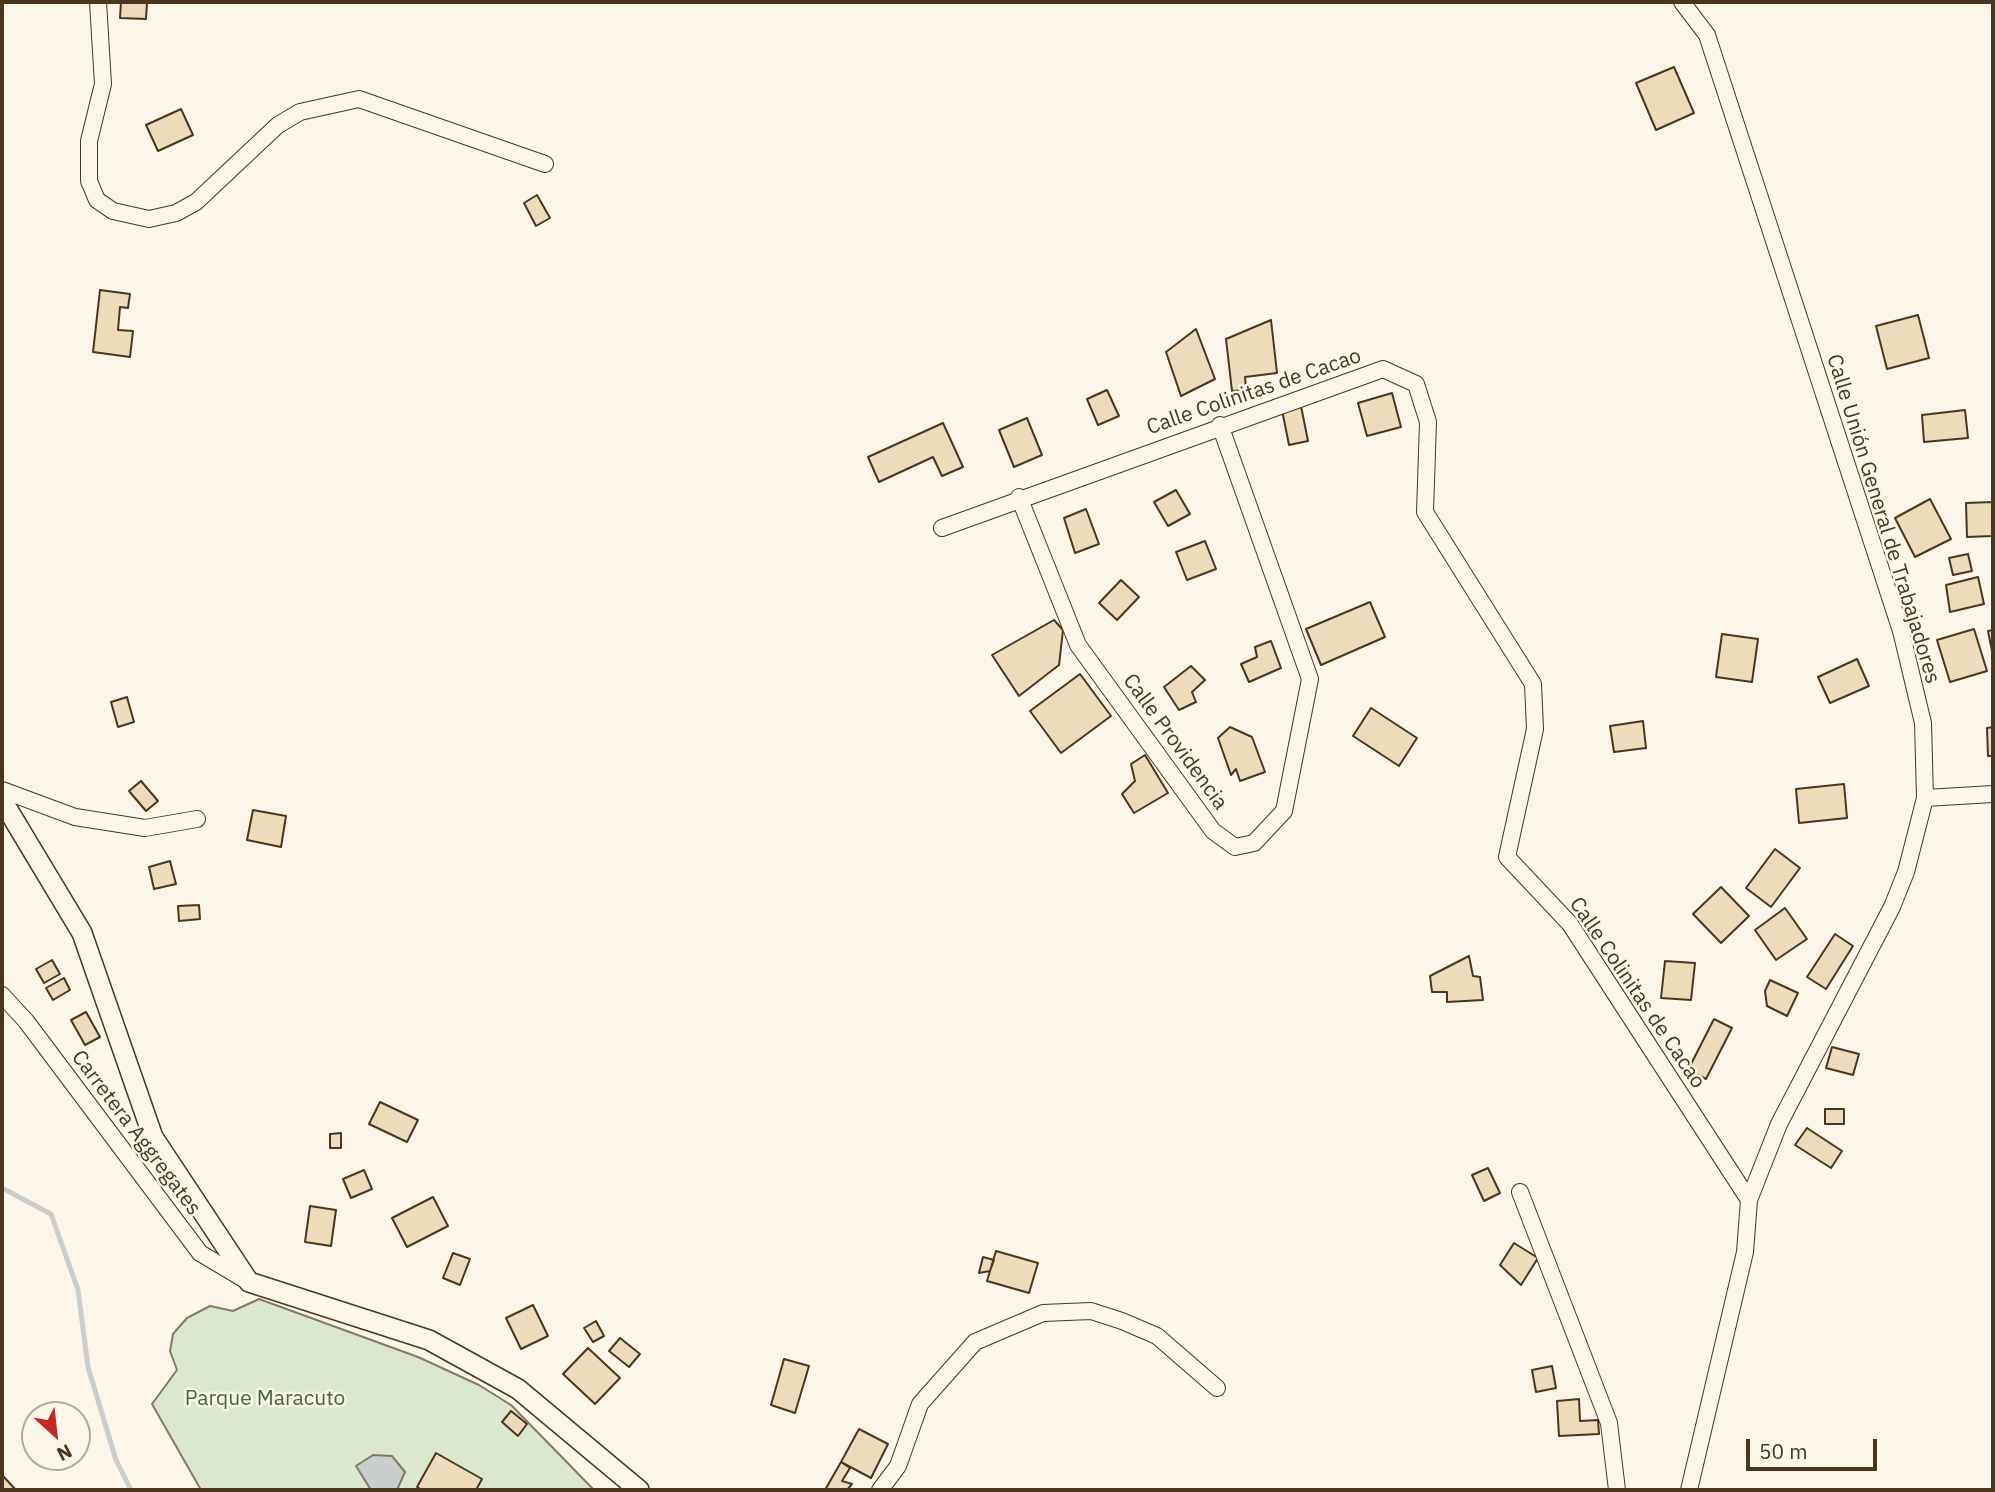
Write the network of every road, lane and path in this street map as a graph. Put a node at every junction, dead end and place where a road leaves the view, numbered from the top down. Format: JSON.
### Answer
{"nodes":[{"id":1,"x":98,"y":2,"type":"edge"},
{"id":2,"x":1682,"y":2,"type":"edge"},
{"id":3,"x":545,"y":164,"type":"dead end"},
{"id":4,"x":1220,"y":425,"type":"junction"},
{"id":5,"x":1019,"y":497,"type":"junction"},
{"id":6,"x":942,"y":528,"type":"dead end"},
{"id":7,"x":2,"y":790,"type":"edge"},
{"id":8,"x":1993,"y":794,"type":"edge"},
{"id":9,"x":1925,"y":798,"type":"junction"},
{"id":10,"x":2,"y":800,"type":"edge"},
{"id":11,"x":197,"y":819,"type":"dead end"},
{"id":12,"x":2,"y":995,"type":"edge"},
{"id":13,"x":1520,"y":1192,"type":"dead end"},
{"id":14,"x":1749,"y":1200,"type":"junction"},
{"id":15,"x":249,"y":1282,"type":"junction"},
{"id":16,"x":1217,"y":1388,"type":"dead end"},
{"id":17,"x":639,"y":1490,"type":"edge"},
{"id":18,"x":880,"y":1490,"type":"edge"},
{"id":19,"x":1617,"y":1490,"type":"edge"},
{"id":20,"x":1689,"y":1490,"type":"edge"}],
"edges":[{"from":1,"to":3,"type":"street"},
{"from":2,"to":9,"type":"street","name":"Calle Unión General de Trabajadores"},
{"from":4,"to":5,"type":"street","name":"Calle Colinitas de Cacao"},
{"from":4,"to":5,"type":"street","name":"Calle Providencia"},
{"from":4,"to":14,"type":"street","name":"Calle Colinitas de Cacao"},
{"from":5,"to":6,"type":"street","name":"Calle Colinitas de Cacao"},
{"from":7,"to":11,"type":"street"},
{"from":8,"to":9,"type":"street"},
{"from":9,"to":14,"type":"street","name":"Calle Unión General de Trabajadores"},
{"from":10,"to":15,"type":"street"},
{"from":12,"to":15,"type":"street","name":"Carretera Aggregates"},
{"from":13,"to":19,"type":"street"},
{"from":14,"to":20,"type":"street","name":"Calle Unión General de Trabajadores"},
{"from":15,"to":17,"type":"street"},
{"from":16,"to":18,"type":"street"}]}
